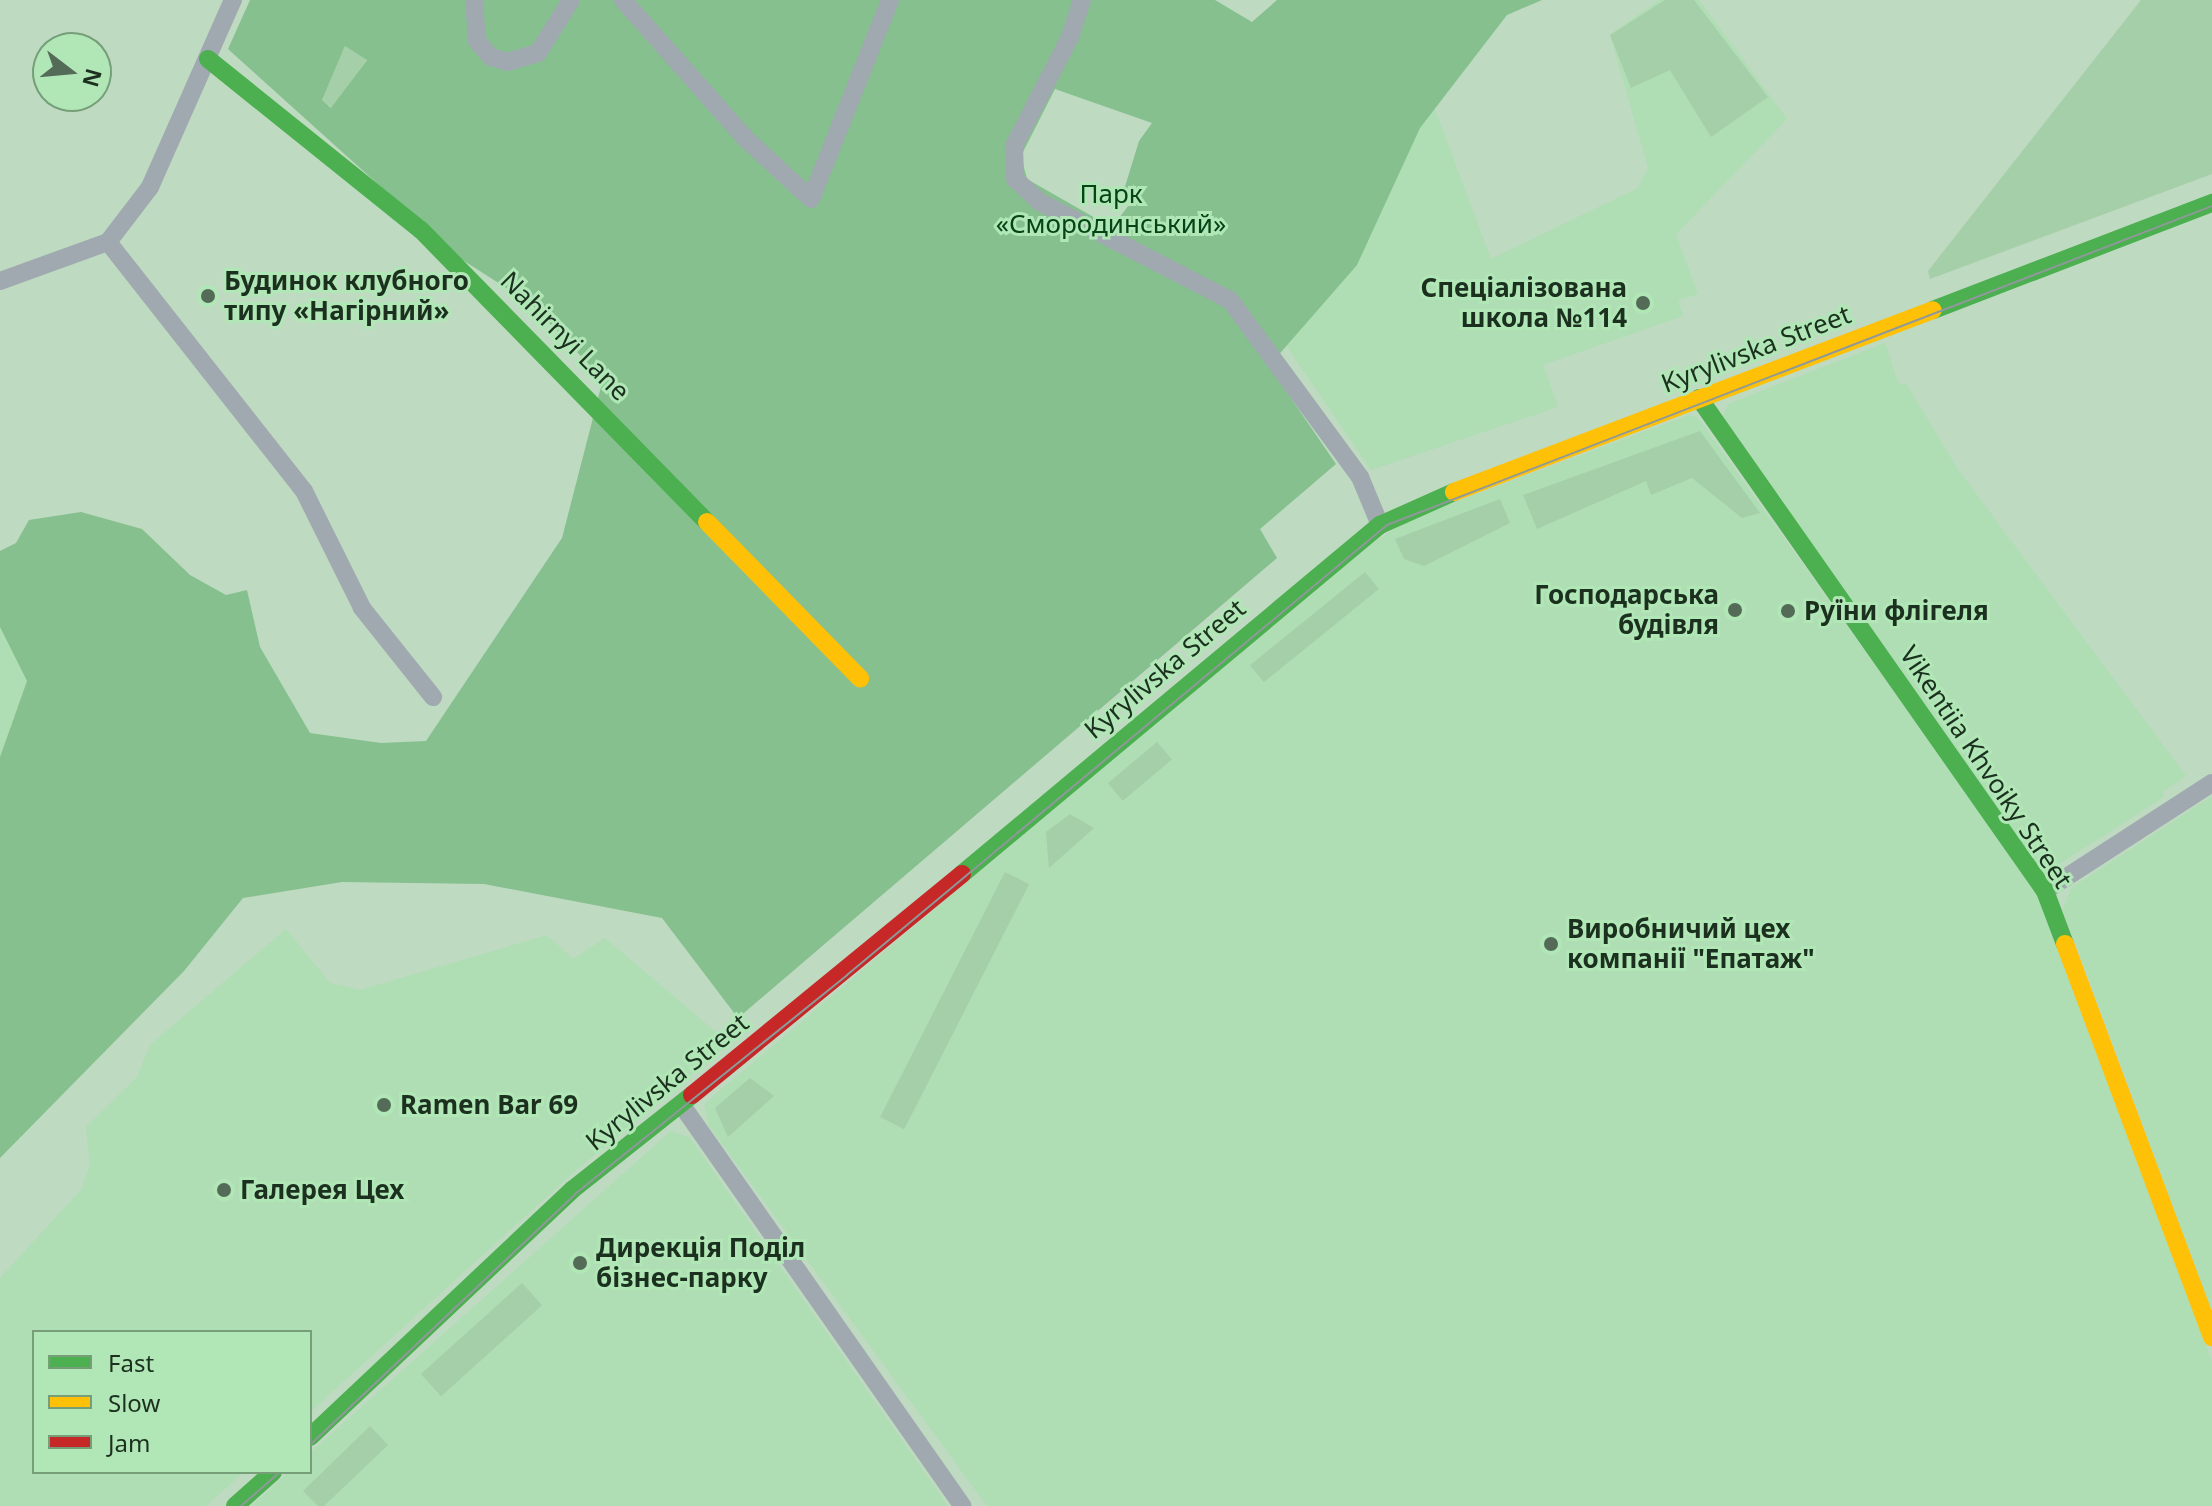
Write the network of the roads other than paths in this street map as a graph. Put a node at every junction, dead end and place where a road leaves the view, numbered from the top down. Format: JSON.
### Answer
{"nodes":[{"id":1,"x":233,"y":0,"type":"edge"},
{"id":2,"x":474,"y":0,"type":"edge"},
{"id":3,"x":571,"y":0,"type":"edge"},
{"id":4,"x":623,"y":0,"type":"edge"},
{"id":5,"x":890,"y":0,"type":"edge"},
{"id":6,"x":1082,"y":0,"type":"edge"},
{"id":7,"x":208,"y":59,"type":"junction"},
{"id":8,"x":2212,"y":203,"type":"edge"},
{"id":9,"x":108,"y":242,"type":"junction"},
{"id":10,"x":0,"y":281,"type":"edge"},
{"id":11,"x":1699,"y":398,"type":"junction"},
{"id":12,"x":1380,"y":525,"type":"junction"},
{"id":13,"x":860,"y":678,"type":"dead end"},
{"id":14,"x":433,"y":697,"type":"dead end"},
{"id":15,"x":2212,"y":783,"type":"edge"},
{"id":16,"x":2045,"y":891,"type":"junction"},
{"id":17,"x":681,"y":1104,"type":"junction"},
{"id":18,"x":2212,"y":1337,"type":"edge"},
{"id":19,"x":312,"y":1435,"type":"edge"},
{"id":20,"x":271,"y":1474,"type":"edge"},
{"id":21,"x":235,"y":1506,"type":"edge"},
{"id":22,"x":963,"y":1506,"type":"edge"}],
"edges":[{"from":1,"to":7,"type":"street"},
{"from":2,"to":3,"type":"street"},
{"from":4,"to":5,"type":"street"},
{"from":6,"to":12,"type":"street"},
{"from":7,"to":9,"type":"street"},
{"from":7,"to":13,"type":"main road","name":"Nahirnyi Lane"},
{"from":8,"to":11,"type":"main road","name":"Kyrylivska Street"},
{"from":9,"to":10,"type":"street"},
{"from":9,"to":14,"type":"street"},
{"from":11,"to":12,"type":"main road","name":"Kyrylivska Street"},
{"from":11,"to":16,"type":"main road","name":"Vikentiia Khvoiky Street"},
{"from":12,"to":17,"type":"main road","name":"Kyrylivska Street"},
{"from":15,"to":16,"type":"street"},
{"from":16,"to":18,"type":"main road","name":"Vikentiia Khvoiky Street"},
{"from":17,"to":19,"type":"main road","name":"Kyrylivska Street"},
{"from":17,"to":22,"type":"street"},
{"from":20,"to":21,"type":"main road"}]}
